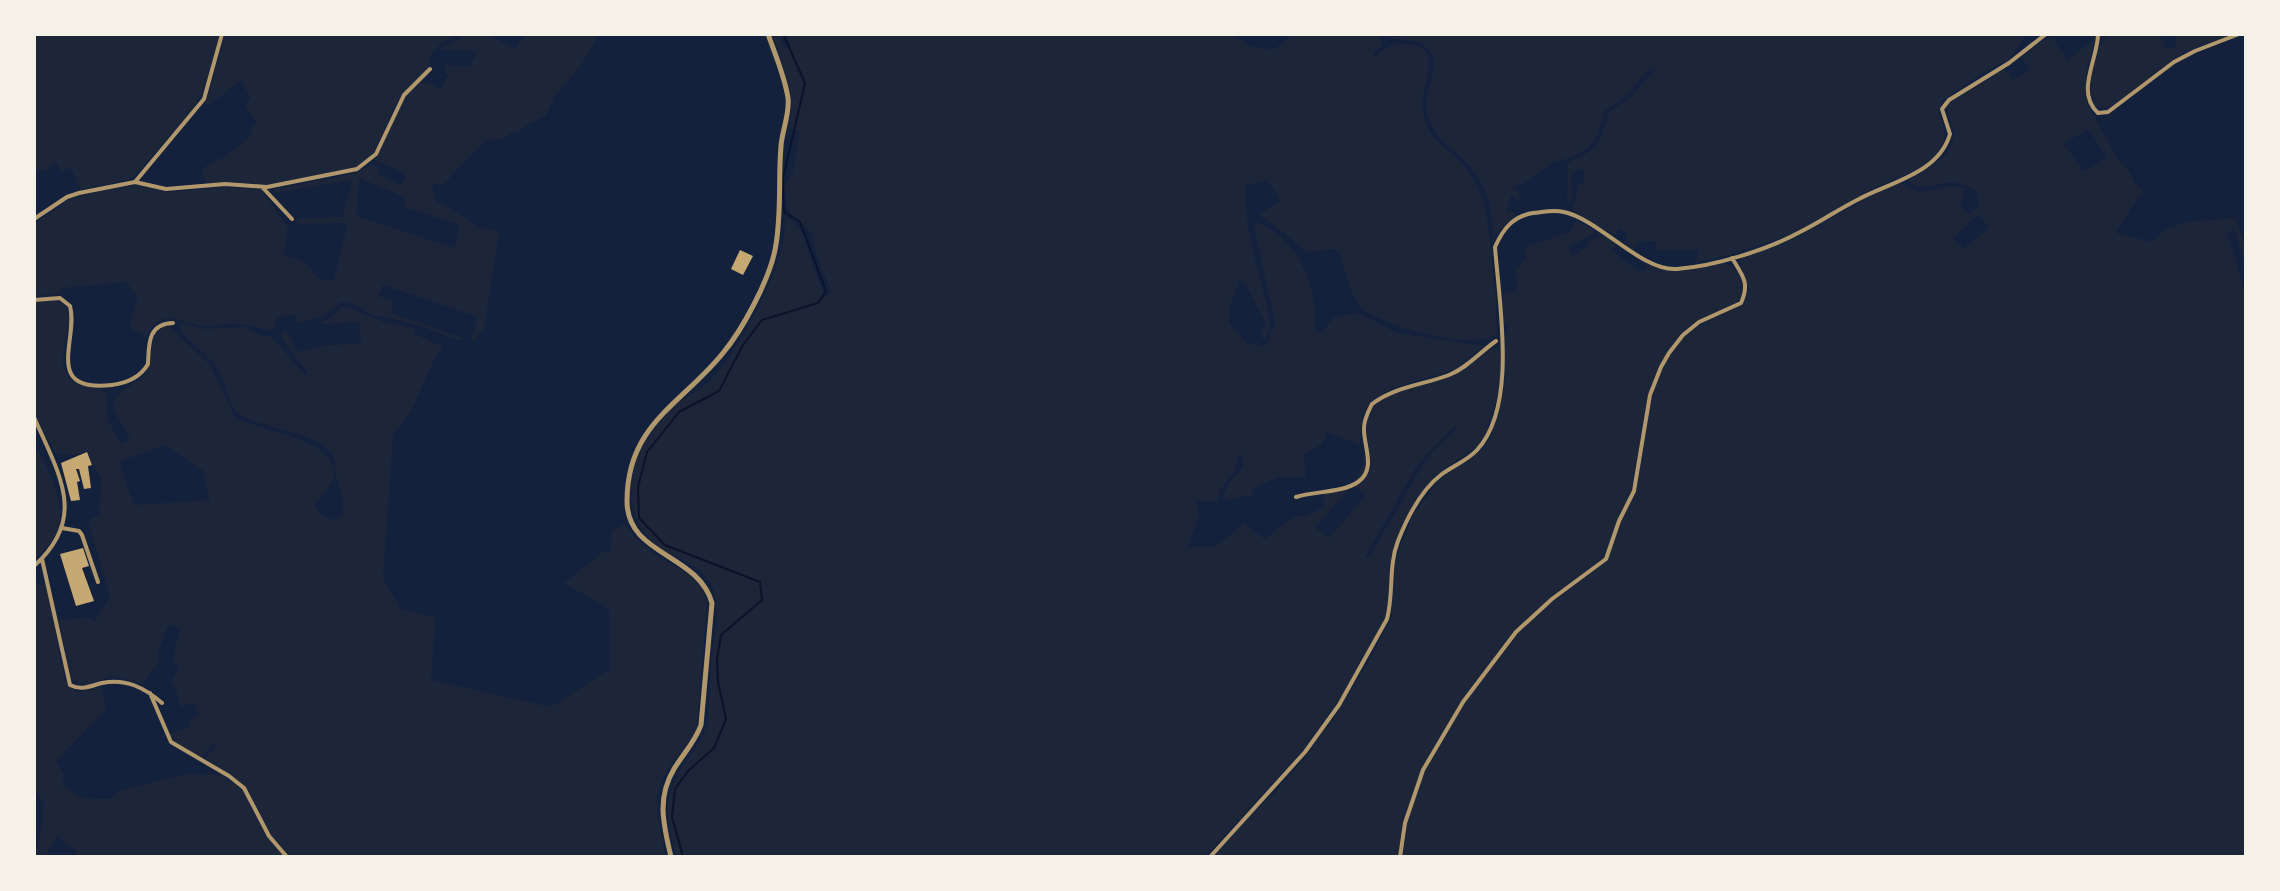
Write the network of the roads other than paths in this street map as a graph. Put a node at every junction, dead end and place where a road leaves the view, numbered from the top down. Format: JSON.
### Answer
{"nodes":[{"id":1,"x":222,"y":34,"type":"edge"},
{"id":2,"x":768,"y":34,"type":"edge"},
{"id":3,"x":2046,"y":34,"type":"edge"},
{"id":4,"x":2098,"y":34,"type":"edge"},
{"id":5,"x":2239,"y":34,"type":"edge"},
{"id":6,"x":430,"y":69,"type":"dead end"},
{"id":7,"x":135,"y":182,"type":"junction"},
{"id":8,"x":261,"y":186,"type":"junction"},
{"id":9,"x":34,"y":219,"type":"edge"},
{"id":10,"x":292,"y":219,"type":"dead end"},
{"id":11,"x":1732,"y":258,"type":"junction"},
{"id":12,"x":34,"y":300,"type":"edge"},
{"id":13,"x":173,"y":323,"type":"dead end"},
{"id":14,"x":1496,"y":341,"type":"dead end"},
{"id":15,"x":34,"y":417,"type":"edge"},
{"id":16,"x":1296,"y":497,"type":"dead end"},
{"id":17,"x":62,"y":528,"type":"junction"},
{"id":18,"x":42,"y":559,"type":"junction"},
{"id":19,"x":34,"y":566,"type":"edge"},
{"id":20,"x":98,"y":582,"type":"dead end"},
{"id":21,"x":149,"y":691,"type":"junction"},
{"id":22,"x":162,"y":703,"type":"dead end"},
{"id":23,"x":287,"y":857,"type":"edge"},
{"id":24,"x":671,"y":857,"type":"edge"},
{"id":25,"x":1210,"y":857,"type":"edge"},
{"id":26,"x":1400,"y":857,"type":"edge"}],
"edges":[{"from":1,"to":7,"type":"street"},
{"from":2,"to":24,"type":"street"},
{"from":3,"to":11,"type":"street"},
{"from":4,"to":5,"type":"street"},
{"from":6,"to":8,"type":"street"},
{"from":7,"to":8,"type":"street"},
{"from":7,"to":9,"type":"street"},
{"from":8,"to":10,"type":"street"},
{"from":11,"to":25,"type":"street"},
{"from":11,"to":26,"type":"street"},
{"from":12,"to":13,"type":"street"},
{"from":14,"to":16,"type":"street"},
{"from":15,"to":17,"type":"street"},
{"from":17,"to":18,"type":"street"},
{"from":17,"to":20,"type":"street"},
{"from":18,"to":19,"type":"street"},
{"from":18,"to":21,"type":"street"},
{"from":21,"to":22,"type":"street"},
{"from":21,"to":23,"type":"street"}]}
